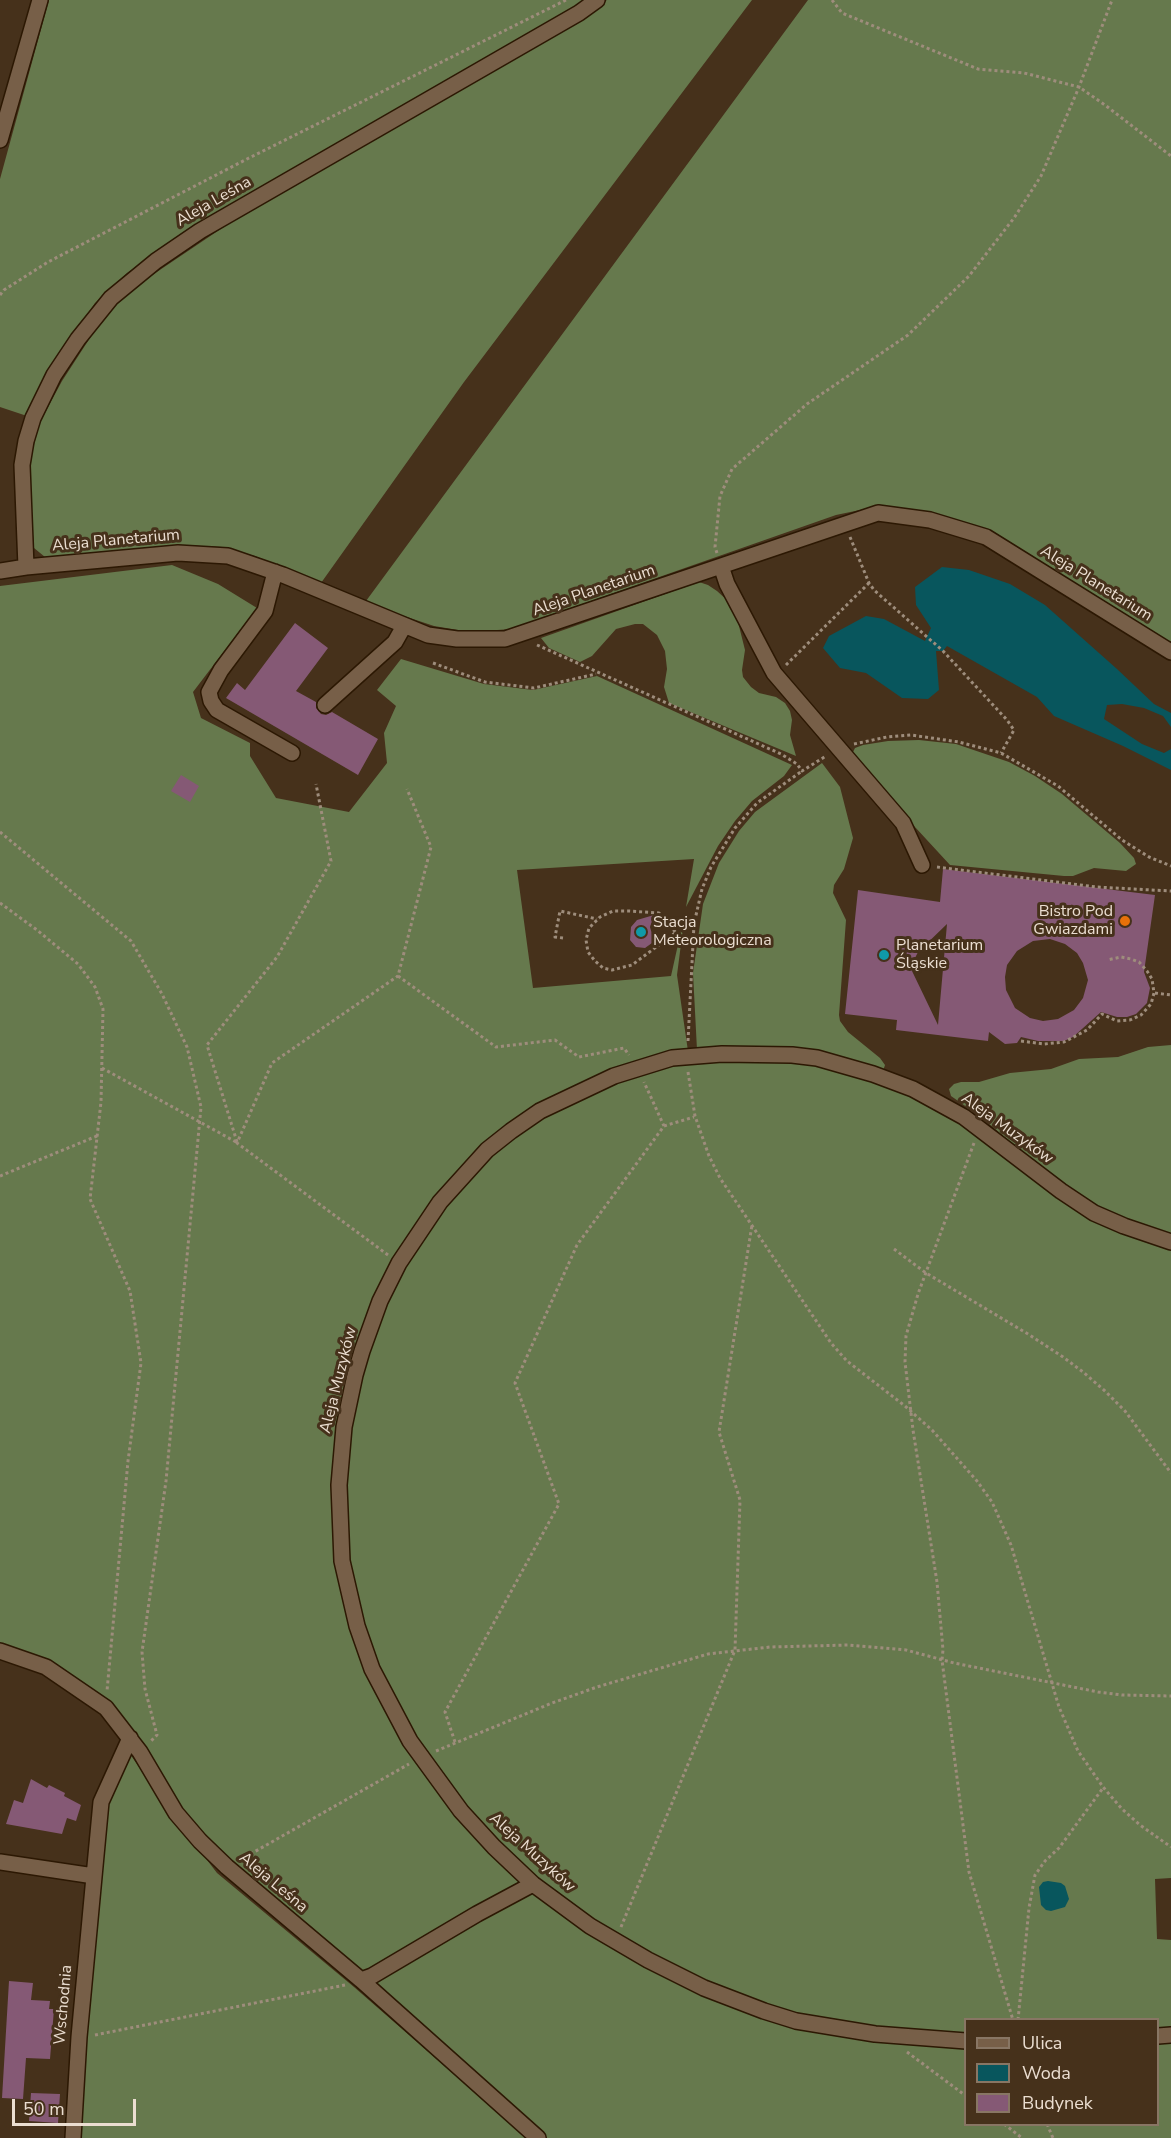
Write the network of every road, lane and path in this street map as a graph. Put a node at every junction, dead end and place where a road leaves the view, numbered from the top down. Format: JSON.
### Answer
{"nodes":[{"id":1,"x":40,"y":0,"type":"edge"},
{"id":2,"x":566,"y":0,"type":"edge"},
{"id":3,"x":597,"y":0,"type":"edge"},
{"id":4,"x":831,"y":0,"type":"edge"},
{"id":5,"x":1112,"y":0,"type":"edge"},
{"id":6,"x":1078,"y":87,"type":"junction"},
{"id":7,"x":0,"y":140,"type":"edge"},
{"id":8,"x":1171,"y":156,"type":"edge"},
{"id":9,"x":0,"y":295,"type":"edge"},
{"id":10,"x":845,"y":525,"type":"junction"},
{"id":11,"x":721,"y":566,"type":"junction"},
{"id":12,"x":26,"y":567,"type":"junction"},
{"id":13,"x":0,"y":571,"type":"edge"},
{"id":14,"x":275,"y":572,"type":"junction"},
{"id":15,"x":869,"y":583,"type":"junction"},
{"id":16,"x":404,"y":626,"type":"junction"},
{"id":17,"x":1171,"y":652,"type":"edge"},
{"id":18,"x":433,"y":663,"type":"dead end"},
{"id":19,"x":597,"y":673,"type":"dead end"},
{"id":20,"x":774,"y":673,"type":"junction"},
{"id":21,"x":325,"y":705,"type":"dead end"},
{"id":22,"x":292,"y":753,"type":"dead end"},
{"id":23,"x":1001,"y":753,"type":"dead end"},
{"id":24,"x":802,"y":771,"type":"dead end"},
{"id":25,"x":316,"y":784,"type":"dead end"},
{"id":26,"x":407,"y":789,"type":"dead end"},
{"id":27,"x":0,"y":832,"type":"edge"},
{"id":28,"x":922,"y":866,"type":"joint"},
{"id":29,"x":1171,"y":891,"type":"edge"},
{"id":30,"x":0,"y":903,"type":"edge"},
{"id":31,"x":597,"y":919,"type":"junction"},
{"id":32,"x":675,"y":933,"type":"junction"},
{"id":33,"x":563,"y":938,"type":"dead end"},
{"id":34,"x":692,"y":943,"type":"junction"},
{"id":35,"x":1107,"y":960,"type":"dead end"},
{"id":36,"x":398,"y":976,"type":"junction"},
{"id":37,"x":1154,"y":993,"type":"junction"},
{"id":38,"x":1171,"y":995,"type":"edge"},
{"id":39,"x":1021,"y":1041,"type":"dead end"},
{"id":40,"x":687,"y":1056,"type":"junction"},
{"id":41,"x":102,"y":1068,"type":"junction"},
{"id":42,"x":637,"y":1069,"type":"junction"},
{"id":43,"x":695,"y":1116,"type":"junction"},
{"id":44,"x":200,"y":1121,"type":"junction"},
{"id":45,"x":664,"y":1126,"type":"junction"},
{"id":46,"x":980,"y":1127,"type":"junction"},
{"id":47,"x":97,"y":1136,"type":"junction"},
{"id":48,"x":237,"y":1143,"type":"junction"},
{"id":49,"x":0,"y":1176,"type":"edge"},
{"id":50,"x":752,"y":1225,"type":"junction"},
{"id":51,"x":1171,"y":1242,"type":"edge"},
{"id":52,"x":894,"y":1249,"type":"dead end"},
{"id":53,"x":399,"y":1263,"type":"junction"},
{"id":54,"x":926,"y":1273,"type":"junction"},
{"id":55,"x":911,"y":1412,"type":"junction"},
{"id":56,"x":1171,"y":1473,"type":"edge"},
{"id":57,"x":735,"y":1650,"type":"junction"},
{"id":58,"x":0,"y":1651,"type":"edge"},
{"id":59,"x":942,"y":1660,"type":"junction"},
{"id":60,"x":1052,"y":1683,"type":"junction"},
{"id":61,"x":1171,"y":1696,"type":"edge"},
{"id":62,"x":106,"y":1708,"type":"junction"},
{"id":63,"x":130,"y":1738,"type":"junction"},
{"id":64,"x":455,"y":1742,"type":"junction"},
{"id":65,"x":140,"y":1752,"type":"junction"},
{"id":66,"x":421,"y":1758,"type":"junction"},
{"id":67,"x":1103,"y":1787,"type":"junction"},
{"id":68,"x":1171,"y":1846,"type":"edge"},
{"id":69,"x":0,"y":1862,"type":"edge"},
{"id":70,"x":227,"y":1867,"type":"junction"},
{"id":71,"x":94,"y":1876,"type":"junction"},
{"id":72,"x":534,"y":1884,"type":"junction"},
{"id":73,"x":615,"y":1942,"type":"junction"},
{"id":74,"x":361,"y":1980,"type":"junction"},
{"id":75,"x":1013,"y":2018,"type":"edge"},
{"id":76,"x":1018,"y":2018,"type":"edge"},
{"id":77,"x":79,"y":2037,"type":"junction"},
{"id":78,"x":899,"y":2037,"type":"junction"},
{"id":79,"x":964,"y":2041,"type":"edge"},
{"id":80,"x":964,"y":2094,"type":"edge"},
{"id":81,"x":1007,"y":2126,"type":"edge"},
{"id":82,"x":73,"y":2138,"type":"edge"},
{"id":83,"x":538,"y":2138,"type":"edge"},
{"id":84,"x":1022,"y":2138,"type":"edge"}],
"edges":[{"from":1,"to":7,"type":"street"},
{"from":2,"to":9,"type":"path"},
{"from":3,"to":12,"type":"street","name":"Aleja Leśna"},
{"from":4,"to":6,"type":"path"},
{"from":5,"to":6,"type":"path"},
{"from":6,"to":8,"type":"path"},
{"from":6,"to":11,"type":"path"},
{"from":10,"to":11,"type":"street","name":"Aleja Planetarium"},
{"from":10,"to":15,"type":"path"},
{"from":10,"to":17,"type":"street","name":"Aleja Planetarium"},
{"from":11,"to":16,"type":"street","name":"Aleja Planetarium"},
{"from":11,"to":20,"type":"street"},
{"from":12,"to":13,"type":"street","name":"Aleja Planetarium"},
{"from":12,"to":14,"type":"street","name":"Aleja Planetarium"},
{"from":14,"to":16,"type":"street","name":"Aleja Planetarium"},
{"from":14,"to":22,"type":"street"},
{"from":15,"to":20,"type":"path"},
{"from":15,"to":23,"type":"path"},
{"from":16,"to":21,"type":"street"},
{"from":18,"to":19,"type":"path"},
{"from":20,"to":28,"type":"street"},
{"from":24,"to":34,"type":"path"},
{"from":25,"to":48,"type":"path"},
{"from":26,"to":36,"type":"path"},
{"from":27,"to":44,"type":"path"},
{"from":28,"to":29,"type":"path"},
{"from":30,"to":41,"type":"path"},
{"from":31,"to":32,"type":"path"},
{"from":31,"to":32,"type":"path"},
{"from":31,"to":33,"type":"path"},
{"from":32,"to":34,"type":"path"},
{"from":34,"to":40,"type":"path"},
{"from":35,"to":37,"type":"path"},
{"from":36,"to":42,"type":"path"},
{"from":36,"to":48,"type":"path"},
{"from":37,"to":38,"type":"path"},
{"from":37,"to":39,"type":"path"},
{"from":40,"to":42,"type":"street","name":"Aleja Muzyków"},
{"from":40,"to":43,"type":"path"},
{"from":40,"to":46,"type":"street","name":"Aleja Muzyków"},
{"from":41,"to":44,"type":"path"},
{"from":41,"to":47,"type":"path"},
{"from":42,"to":45,"type":"path"},
{"from":42,"to":53,"type":"street","name":"Aleja Muzyków"},
{"from":43,"to":45,"type":"path"},
{"from":43,"to":50,"type":"path"},
{"from":44,"to":48,"type":"path"},
{"from":44,"to":65,"type":"path"},
{"from":45,"to":64,"type":"path"},
{"from":46,"to":51,"type":"street","name":"Aleja Muzyków"},
{"from":46,"to":54,"type":"path"},
{"from":47,"to":49,"type":"path"},
{"from":47,"to":62,"type":"path"},
{"from":48,"to":53,"type":"path"},
{"from":50,"to":55,"type":"path"},
{"from":50,"to":57,"type":"path"},
{"from":52,"to":54,"type":"path"},
{"from":53,"to":66,"type":"street","name":"Aleja Muzyków"},
{"from":54,"to":55,"type":"path"},
{"from":54,"to":56,"type":"path"},
{"from":55,"to":59,"type":"path"},
{"from":55,"to":60,"type":"path"},
{"from":57,"to":59,"type":"path"},
{"from":57,"to":64,"type":"path"},
{"from":57,"to":73,"type":"path"},
{"from":58,"to":62,"type":"street","name":"Aleja Leśna"},
{"from":59,"to":60,"type":"path"},
{"from":59,"to":75,"type":"path"},
{"from":60,"to":61,"type":"path"},
{"from":60,"to":67,"type":"path"},
{"from":62,"to":63,"type":"street","name":"Aleja Leśna"},
{"from":63,"to":65,"type":"street","name":"Aleja Leśna"},
{"from":63,"to":71,"type":"street","name":"Wschodnia"},
{"from":64,"to":66,"type":"path"},
{"from":65,"to":70,"type":"street","name":"Aleja Leśna"},
{"from":66,"to":70,"type":"path"},
{"from":66,"to":72,"type":"street","name":"Aleja Muzyków"},
{"from":67,"to":68,"type":"path"},
{"from":67,"to":76,"type":"path"},
{"from":69,"to":71,"type":"street"},
{"from":70,"to":74,"type":"street","name":"Aleja Leśna"},
{"from":71,"to":77,"type":"street","name":"Wschodnia"},
{"from":72,"to":73,"type":"street","name":"Aleja Muzyków"},
{"from":72,"to":74,"type":"street"},
{"from":73,"to":78,"type":"street","name":"Aleja Muzyków"},
{"from":74,"to":77,"type":"path"},
{"from":74,"to":83,"type":"street","name":"Aleja Leśna"},
{"from":77,"to":82,"type":"street","name":"Wschodnia"},
{"from":78,"to":79,"type":"street","name":"Aleja Muzyków"},
{"from":78,"to":80,"type":"path"},
{"from":81,"to":84,"type":"path"}]}
